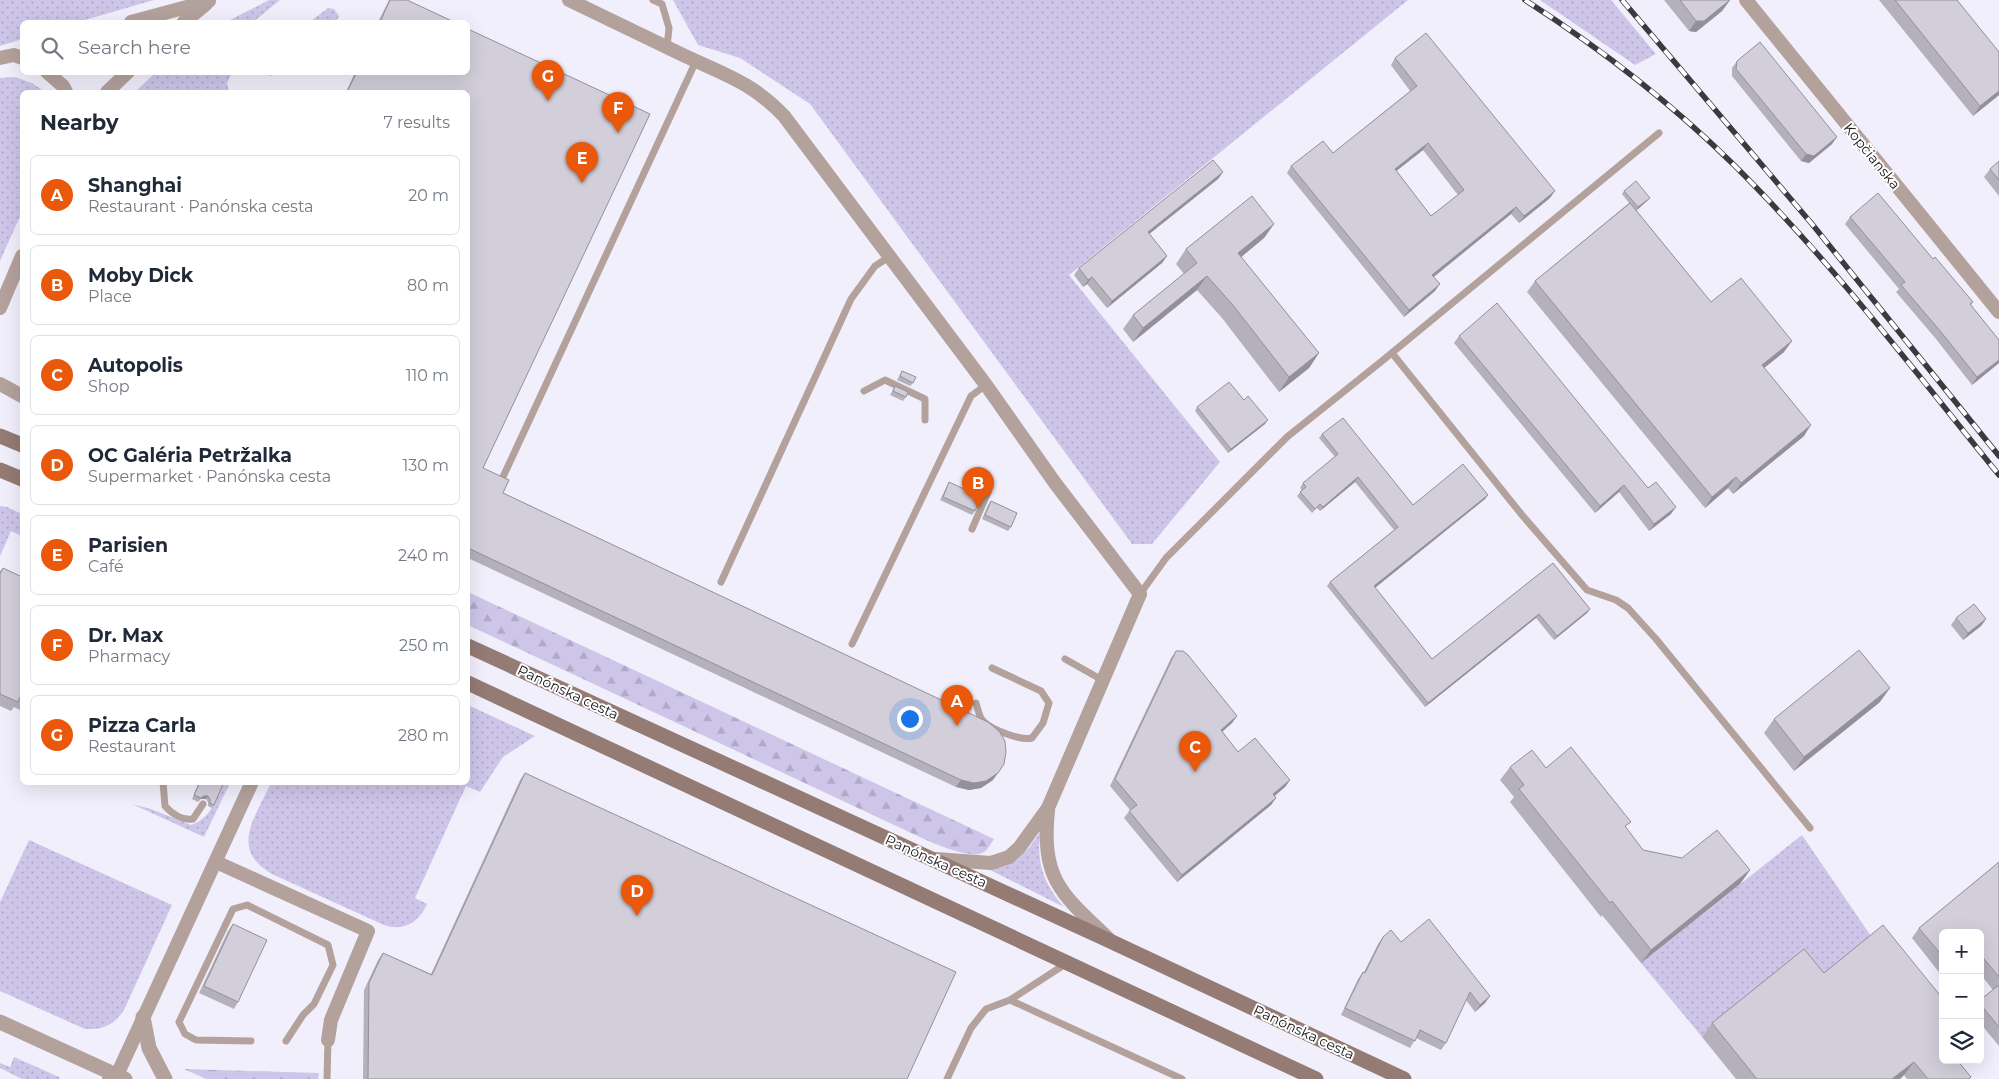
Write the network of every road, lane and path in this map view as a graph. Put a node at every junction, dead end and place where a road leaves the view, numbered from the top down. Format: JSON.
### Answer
{"nodes":[{"id":1,"x":211,"y":0,"type":"edge"},
{"id":2,"x":569,"y":0,"type":"edge"},
{"id":3,"x":654,"y":0,"type":"edge"},
{"id":4,"x":1746,"y":0,"type":"edge"},
{"id":5,"x":138,"y":20,"type":"edge"},
{"id":6,"x":186,"y":20,"type":"edge"},
{"id":7,"x":667,"y":47,"type":"junction"},
{"id":8,"x":696,"y":61,"type":"junction"},
{"id":9,"x":50,"y":75,"type":"edge"},
{"id":10,"x":125,"y":75,"type":"edge"},
{"id":11,"x":65,"y":90,"type":"edge"},
{"id":12,"x":109,"y":90,"type":"edge"},
{"id":13,"x":1659,"y":133,"type":"dead end"},
{"id":14,"x":889,"y":258,"type":"junction"},
{"id":15,"x":20,"y":261,"type":"edge"},
{"id":16,"x":0,"y":308,"type":"edge"},
{"id":17,"x":1999,"y":312,"type":"edge"},
{"id":18,"x":1392,"y":353,"type":"junction"},
{"id":19,"x":0,"y":384,"type":"edge"},
{"id":20,"x":986,"y":385,"type":"junction"},
{"id":21,"x":864,"y":391,"type":"dead end"},
{"id":22,"x":20,"y":395,"type":"edge"},
{"id":23,"x":925,"y":420,"type":"dead end"},
{"id":24,"x":0,"y":436,"type":"edge"},
{"id":25,"x":20,"y":444,"type":"edge"},
{"id":26,"x":0,"y":470,"type":"edge"},
{"id":27,"x":20,"y":478,"type":"edge"},
{"id":28,"x":502,"y":479,"type":"edge"},
{"id":29,"x":988,"y":492,"type":"dead end"},
{"id":30,"x":972,"y":529,"type":"dead end"},
{"id":31,"x":721,"y":582,"type":"dead end"},
{"id":32,"x":1140,"y":594,"type":"junction"},
{"id":33,"x":852,"y":644,"type":"dead end"},
{"id":34,"x":470,"y":647,"type":"edge"},
{"id":35,"x":1065,"y":659,"type":"dead end"},
{"id":36,"x":992,"y":668,"type":"dead end"},
{"id":37,"x":1104,"y":681,"type":"junction"},
{"id":38,"x":470,"y":684,"type":"edge"},
{"id":39,"x":976,"y":702,"type":"dead end"},
{"id":40,"x":163,"y":785,"type":"edge"},
{"id":41,"x":251,"y":785,"type":"edge"},
{"id":42,"x":203,"y":804,"type":"dead end"},
{"id":43,"x":1048,"y":808,"type":"junction"},
{"id":44,"x":1810,"y":828,"type":"dead end"},
{"id":45,"x":932,"y":859,"type":"junction"},
{"id":46,"x":216,"y":862,"type":"junction"},
{"id":47,"x":1110,"y":941,"type":"junction"},
{"id":48,"x":1068,"y":963,"type":"junction"},
{"id":49,"x":1010,"y":1000,"type":"junction"},
{"id":50,"x":143,"y":1017,"type":"junction"},
{"id":51,"x":0,"y":1022,"type":"edge"},
{"id":52,"x":328,"y":1040,"type":"joint"},
{"id":53,"x":251,"y":1041,"type":"dead end"},
{"id":54,"x":286,"y":1041,"type":"dead end"},
{"id":55,"x":117,"y":1078,"type":"edge"},
{"id":56,"x":165,"y":1079,"type":"edge"},
{"id":57,"x":327,"y":1079,"type":"edge"},
{"id":58,"x":947,"y":1079,"type":"edge"},
{"id":59,"x":1182,"y":1079,"type":"edge"},
{"id":60,"x":1316,"y":1079,"type":"edge"},
{"id":61,"x":1404,"y":1079,"type":"edge"}],
"edges":[{"from":1,"to":5,"type":"street"},
{"from":1,"to":6,"type":"street"},
{"from":2,"to":7,"type":"street"},
{"from":3,"to":7,"type":"lane"},
{"from":4,"to":17,"type":"street","name":"Kopčianska"},
{"from":7,"to":8,"type":"street"},
{"from":8,"to":14,"type":"street"},
{"from":8,"to":28,"type":"lane"},
{"from":9,"to":11,"type":"street"},
{"from":10,"to":12,"type":"street"},
{"from":13,"to":18,"type":"lane"},
{"from":14,"to":20,"type":"street"},
{"from":14,"to":31,"type":"lane"},
{"from":15,"to":16,"type":"street"},
{"from":18,"to":32,"type":"lane"},
{"from":18,"to":44,"type":"lane"},
{"from":19,"to":22,"type":"street"},
{"from":20,"to":32,"type":"street"},
{"from":20,"to":33,"type":"lane"},
{"from":21,"to":23,"type":"lane"},
{"from":24,"to":25,"type":"main road"},
{"from":26,"to":27,"type":"main road"},
{"from":29,"to":30,"type":"lane"},
{"from":32,"to":37,"type":"street"},
{"from":34,"to":45,"type":"main road","name":"Panónska cesta"},
{"from":35,"to":37,"type":"lane"},
{"from":36,"to":39,"type":"lane"},
{"from":37,"to":43,"type":"street"},
{"from":38,"to":48,"type":"main road"},
{"from":40,"to":42,"type":"lane"},
{"from":41,"to":46,"type":"street"},
{"from":43,"to":45,"type":"street"},
{"from":43,"to":47,"type":"street"},
{"from":45,"to":47,"type":"main road","name":"Panónska cesta"},
{"from":46,"to":50,"type":"street"},
{"from":46,"to":52,"type":"street"},
{"from":47,"to":61,"type":"main road","name":"Panónska cesta"},
{"from":48,"to":49,"type":"lane"},
{"from":48,"to":60,"type":"main road"},
{"from":49,"to":58,"type":"lane"},
{"from":49,"to":59,"type":"lane"},
{"from":50,"to":55,"type":"street"},
{"from":50,"to":56,"type":"street"},
{"from":51,"to":55,"type":"street"},
{"from":52,"to":57,"type":"lane"},
{"from":53,"to":54,"type":"lane"}]}
